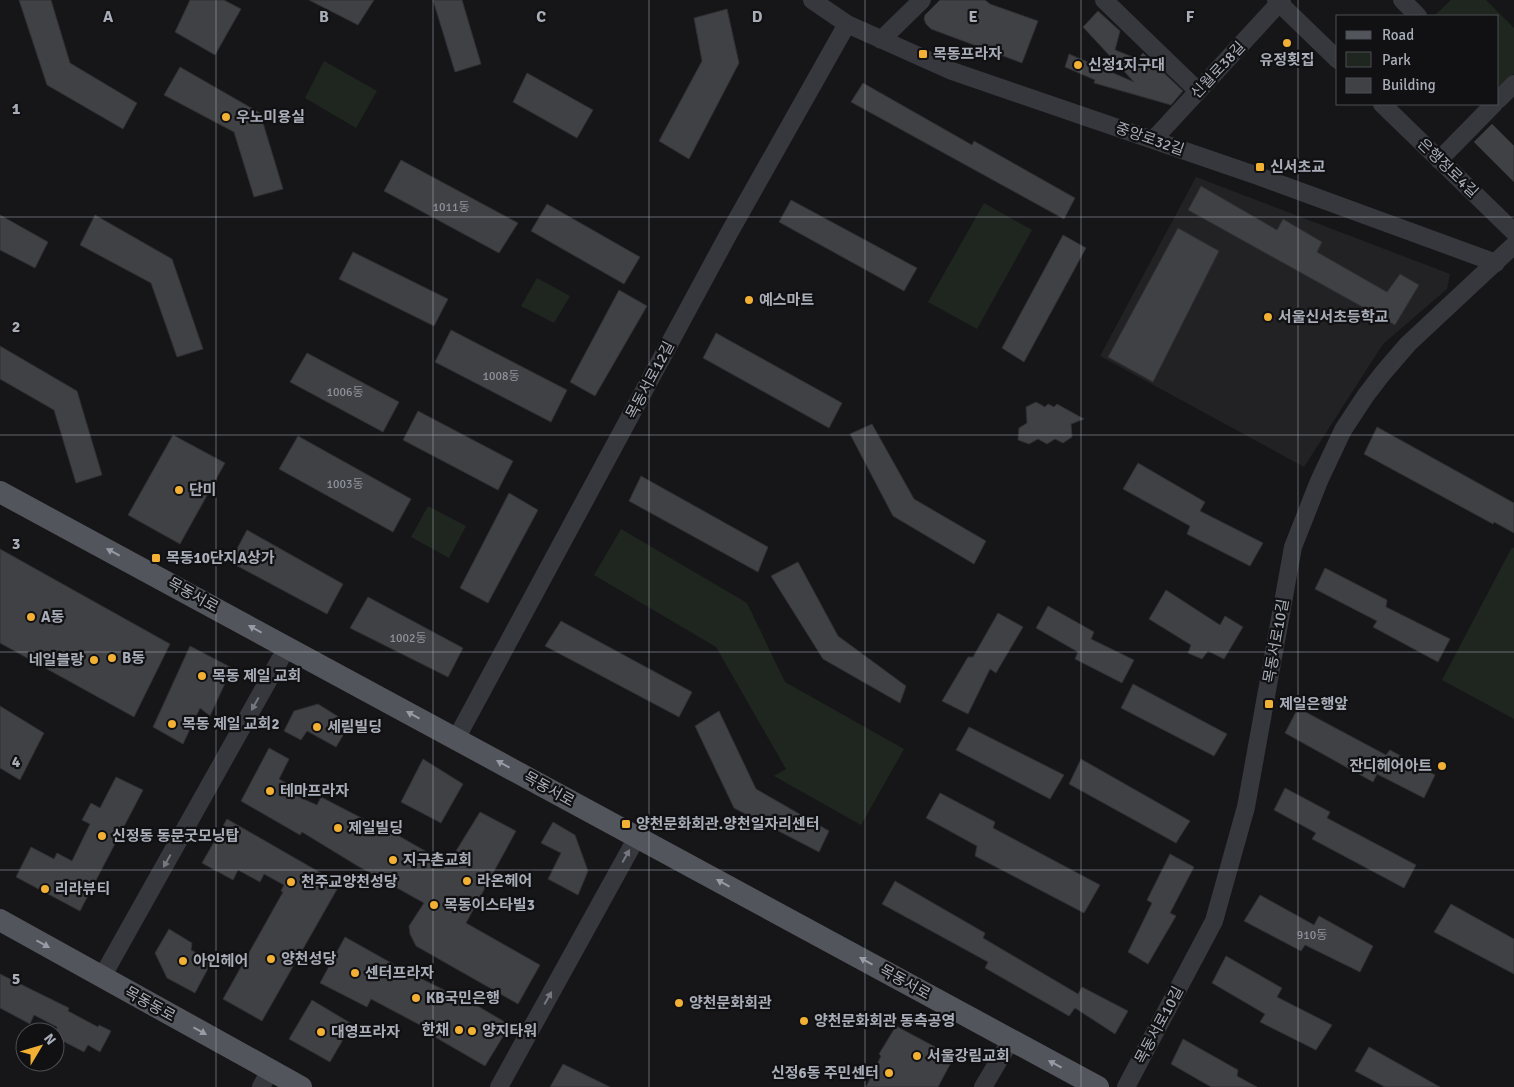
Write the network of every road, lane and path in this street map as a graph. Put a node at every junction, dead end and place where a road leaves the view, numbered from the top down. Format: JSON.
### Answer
{"nodes":[{"id":1,"x":812,"y":0,"type":"edge"},
{"id":2,"x":922,"y":0,"type":"edge"},
{"id":3,"x":1104,"y":0,"type":"edge"},
{"id":4,"x":1402,"y":0,"type":"edge"},
{"id":5,"x":1279,"y":1,"type":"edge"},
{"id":6,"x":1417,"y":15,"type":"edge"},
{"id":7,"x":847,"y":24,"type":"junction"},
{"id":8,"x":882,"y":40,"type":"junction"},
{"id":9,"x":1336,"y":58,"type":"edge"},
{"id":10,"x":1514,"y":84,"type":"edge"},
{"id":11,"x":1198,"y":91,"type":"junction"},
{"id":12,"x":1499,"y":97,"type":"edge"},
{"id":13,"x":1383,"y":105,"type":"edge"},
{"id":14,"x":1491,"y":105,"type":"edge"},
{"id":15,"x":1153,"y":140,"type":"junction"},
{"id":16,"x":1439,"y":160,"type":"junction"},
{"id":17,"x":1514,"y":232,"type":"edge"},
{"id":18,"x":1514,"y":245,"type":"edge"},
{"id":19,"x":1496,"y":263,"type":"junction"},
{"id":20,"x":0,"y":492,"type":"edge"},
{"id":21,"x":287,"y":646,"type":"junction"},
{"id":22,"x":456,"y":738,"type":"junction"},
{"id":23,"x":637,"y":837,"type":"junction"},
{"id":24,"x":0,"y":920,"type":"edge"},
{"id":25,"x":102,"y":977,"type":"junction"},
{"id":26,"x":1011,"y":1040,"type":"junction"},
{"id":27,"x":266,"y":1079,"type":"edge"},
{"id":28,"x":301,"y":1087,"type":"edge"},
{"id":29,"x":499,"y":1087,"type":"edge"},
{"id":30,"x":984,"y":1087,"type":"edge"},
{"id":31,"x":1098,"y":1087,"type":"edge"},
{"id":32,"x":1126,"y":1087,"type":"edge"}],
"edges":[{"from":1,"to":7,"type":"street","name":"중앙로32길"},
{"from":2,"to":8,"type":"street"},
{"from":3,"to":11,"type":"street"},
{"from":4,"to":6,"type":"street"},
{"from":5,"to":9,"type":"street"},
{"from":5,"to":11,"type":"street","name":"신월로38길"},
{"from":7,"to":8,"type":"street","name":"중앙로32길"},
{"from":7,"to":22,"type":"street","name":"목동서로12길"},
{"from":8,"to":15,"type":"street","name":"중앙로32길"},
{"from":10,"to":12,"type":"street"},
{"from":11,"to":15,"type":"street","name":"신월로38길"},
{"from":13,"to":16,"type":"street","name":"은행정로4길"},
{"from":14,"to":16,"type":"street"},
{"from":15,"to":19,"type":"street","name":"중앙로32길"},
{"from":16,"to":17,"type":"street","name":"은행정로4길"},
{"from":18,"to":19,"type":"street","name":"목동서로10길"},
{"from":19,"to":32,"type":"street","name":"목동서로10길"},
{"from":21,"to":20,"type":"main road","name":"목동서로","one_way":true},
{"from":22,"to":21,"type":"main road","name":"목동서로","one_way":true},
{"from":21,"to":25,"type":"street","one_way":true},
{"from":23,"to":22,"type":"main road","name":"목동서로","one_way":true},
{"from":26,"to":23,"type":"main road","name":"목동서로","one_way":true},
{"from":29,"to":23,"type":"street","one_way":true},
{"from":24,"to":25,"type":"main road","name":"목동동로","one_way":true},
{"from":25,"to":27,"type":"main road","name":"목동동로","one_way":true},
{"from":26,"to":30,"type":"street"},
{"from":31,"to":26,"type":"main road","name":"목동서로","one_way":true},
{"from":27,"to":28,"type":"main road","name":"목동동로"}]}
